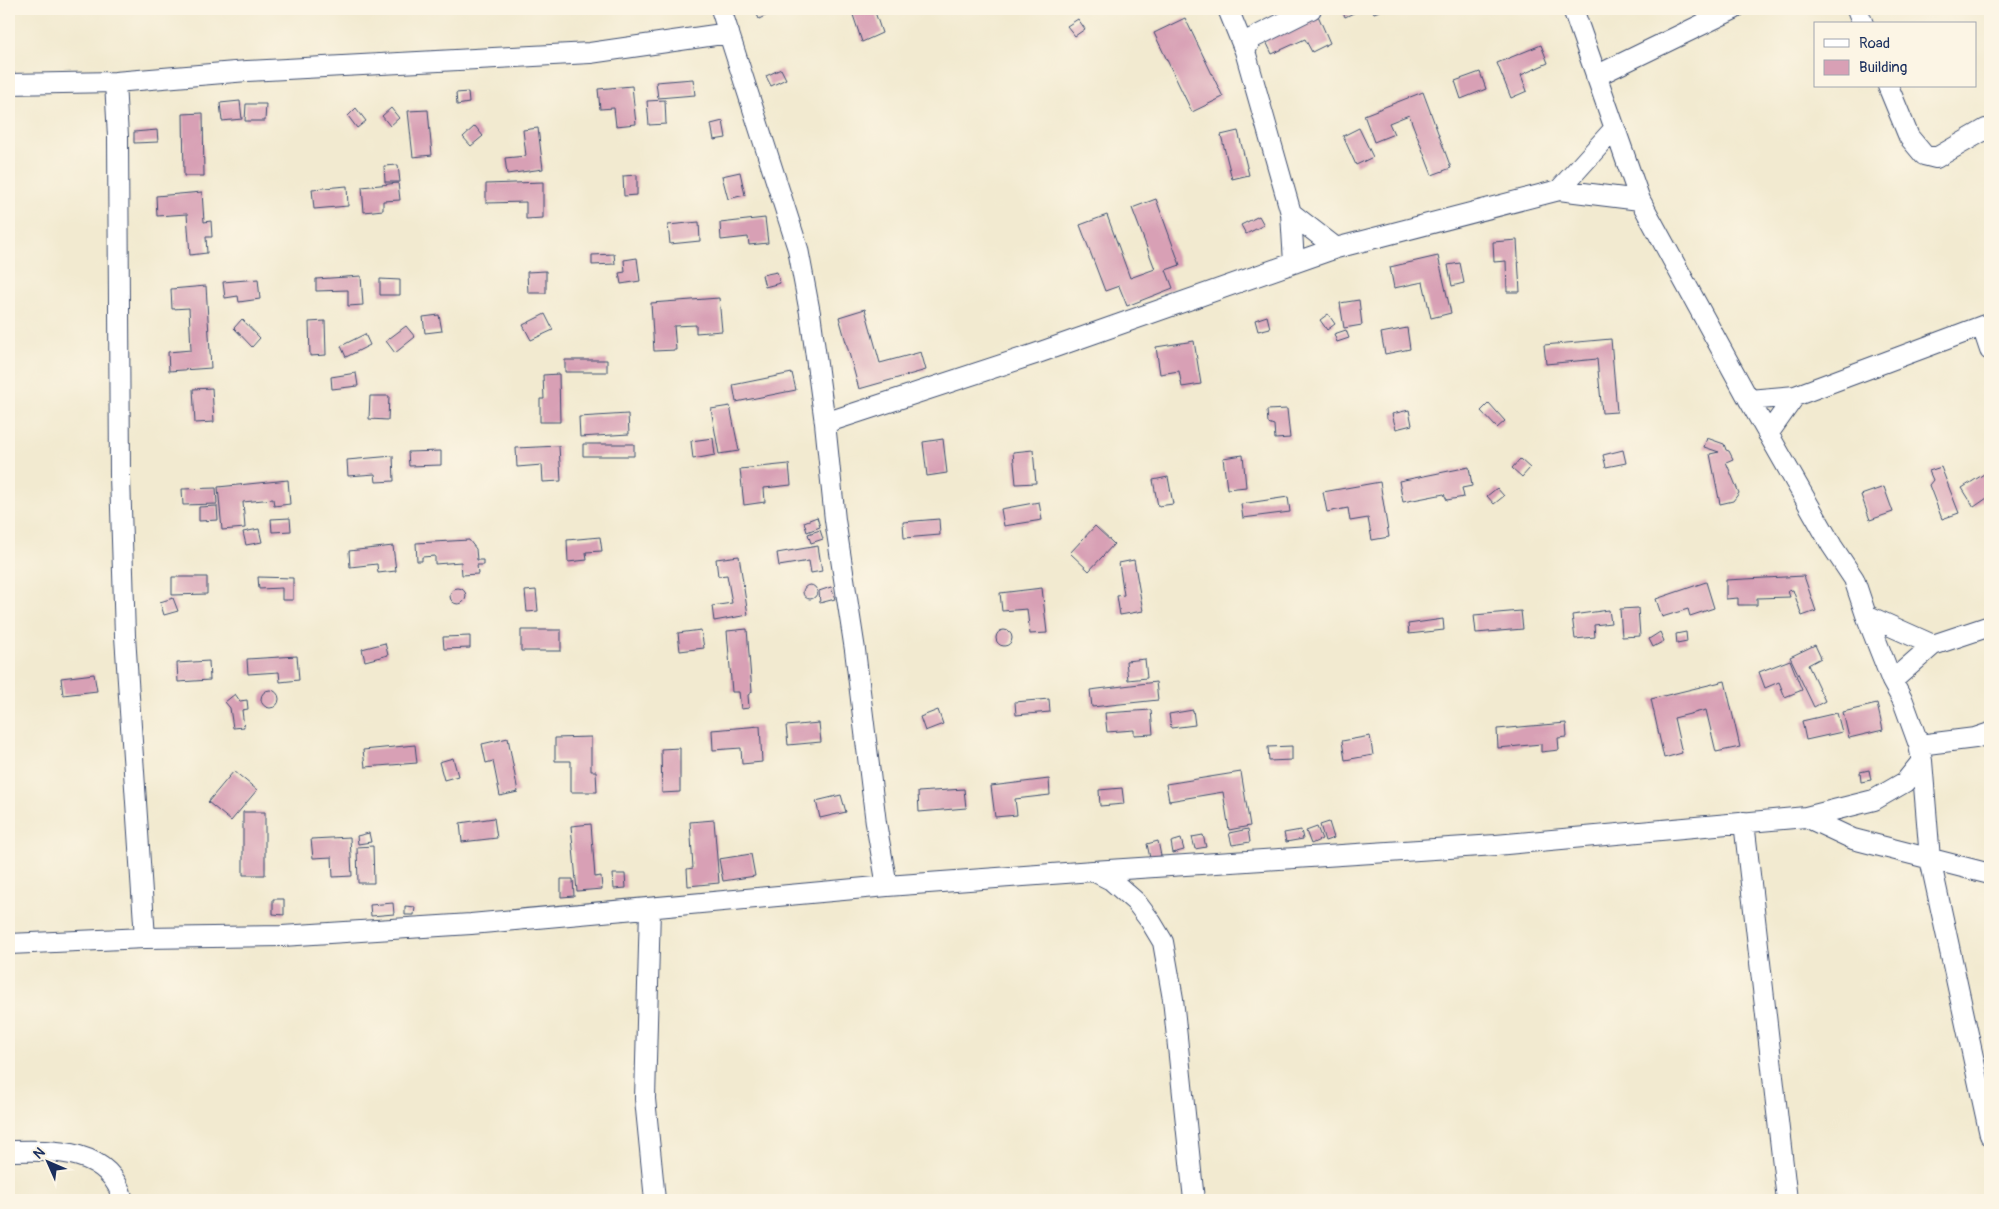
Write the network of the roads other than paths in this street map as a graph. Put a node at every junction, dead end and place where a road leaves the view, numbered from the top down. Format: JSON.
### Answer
{"nodes":[{"id":1,"x":721,"y":9,"type":"edge"},
{"id":2,"x":1228,"y":9,"type":"edge"},
{"id":3,"x":1311,"y":9,"type":"edge"},
{"id":4,"x":1573,"y":9,"type":"edge"},
{"id":5,"x":1734,"y":9,"type":"edge"},
{"id":6,"x":1856,"y":9,"type":"edge"},
{"id":7,"x":1862,"y":22,"type":"edge"},
{"id":8,"x":729,"y":33,"type":"junction"},
{"id":9,"x":1245,"y":51,"type":"junction"},
{"id":10,"x":1596,"y":76,"type":"junction"},
{"id":11,"x":115,"y":82,"type":"junction"},
{"id":12,"x":9,"y":84,"type":"edge"},
{"id":13,"x":1889,"y":88,"type":"edge"},
{"id":14,"x":1614,"y":129,"type":"junction"},
{"id":15,"x":1990,"y":129,"type":"edge"},
{"id":16,"x":1559,"y":190,"type":"junction"},
{"id":17,"x":1640,"y":200,"type":"junction"},
{"id":18,"x":1291,"y":214,"type":"junction"},
{"id":19,"x":1336,"y":248,"type":"junction"},
{"id":20,"x":1294,"y":263,"type":"junction"},
{"id":21,"x":1986,"y":325,"type":"edge"},
{"id":22,"x":1990,"y":350,"type":"edge"},
{"id":23,"x":1795,"y":396,"type":"junction"},
{"id":24,"x":1748,"y":400,"type":"junction"},
{"id":25,"x":826,"y":423,"type":"junction"},
{"id":26,"x":1768,"y":434,"type":"junction"},
{"id":27,"x":1866,"y":615,"type":"junction"},
{"id":28,"x":1990,"y":626,"type":"edge"},
{"id":29,"x":1933,"y":645,"type":"junction"},
{"id":30,"x":1892,"y":681,"type":"junction"},
{"id":31,"x":1990,"y":733,"type":"edge"},
{"id":32,"x":1921,"y":752,"type":"junction"},
{"id":33,"x":1806,"y":817,"type":"junction"},
{"id":34,"x":1744,"y":822,"type":"junction"},
{"id":35,"x":1930,"y":859,"type":"junction"},
{"id":36,"x":1093,"y":871,"type":"junction"},
{"id":37,"x":1990,"y":874,"type":"edge"},
{"id":38,"x":887,"y":886,"type":"junction"},
{"id":39,"x":650,"y":908,"type":"junction"},
{"id":40,"x":145,"y":938,"type":"junction"},
{"id":41,"x":9,"y":944,"type":"edge"},
{"id":42,"x":1990,"y":1135,"type":"edge"},
{"id":43,"x":9,"y":1151,"type":"edge"},
{"id":44,"x":123,"y":1200,"type":"edge"},
{"id":45,"x":655,"y":1200,"type":"edge"},
{"id":46,"x":1194,"y":1200,"type":"edge"},
{"id":47,"x":1787,"y":1200,"type":"edge"}],
"edges":[{"from":1,"to":8,"type":"street"},
{"from":2,"to":9,"type":"street"},
{"from":3,"to":9,"type":"street"},
{"from":4,"to":10,"type":"street"},
{"from":5,"to":10,"type":"street"},
{"from":6,"to":7,"type":"street"},
{"from":8,"to":11,"type":"street"},
{"from":8,"to":25,"type":"street"},
{"from":9,"to":18,"type":"street"},
{"from":10,"to":14,"type":"street"},
{"from":11,"to":12,"type":"street"},
{"from":11,"to":40,"type":"street"},
{"from":13,"to":15,"type":"street"},
{"from":14,"to":16,"type":"street"},
{"from":14,"to":17,"type":"street"},
{"from":16,"to":17,"type":"street"},
{"from":16,"to":19,"type":"street"},
{"from":17,"to":24,"type":"street"},
{"from":18,"to":19,"type":"street"},
{"from":18,"to":20,"type":"street"},
{"from":19,"to":20,"type":"street"},
{"from":20,"to":25,"type":"street"},
{"from":21,"to":22,"type":"street"},
{"from":21,"to":23,"type":"street"},
{"from":23,"to":24,"type":"street"},
{"from":23,"to":26,"type":"street"},
{"from":24,"to":26,"type":"street"},
{"from":25,"to":38,"type":"street"},
{"from":26,"to":27,"type":"street"},
{"from":27,"to":29,"type":"street"},
{"from":27,"to":30,"type":"street"},
{"from":28,"to":29,"type":"street"},
{"from":29,"to":30,"type":"street"},
{"from":30,"to":32,"type":"street"},
{"from":31,"to":32,"type":"street"},
{"from":32,"to":33,"type":"street"},
{"from":32,"to":35,"type":"street"},
{"from":33,"to":34,"type":"street"},
{"from":33,"to":35,"type":"street"},
{"from":34,"to":36,"type":"street"},
{"from":34,"to":47,"type":"street"},
{"from":35,"to":37,"type":"street"},
{"from":35,"to":42,"type":"street"},
{"from":36,"to":38,"type":"street"},
{"from":36,"to":46,"type":"street"},
{"from":38,"to":39,"type":"street"},
{"from":39,"to":40,"type":"street"},
{"from":39,"to":45,"type":"street"},
{"from":40,"to":41,"type":"street"},
{"from":43,"to":44,"type":"street"}]}
